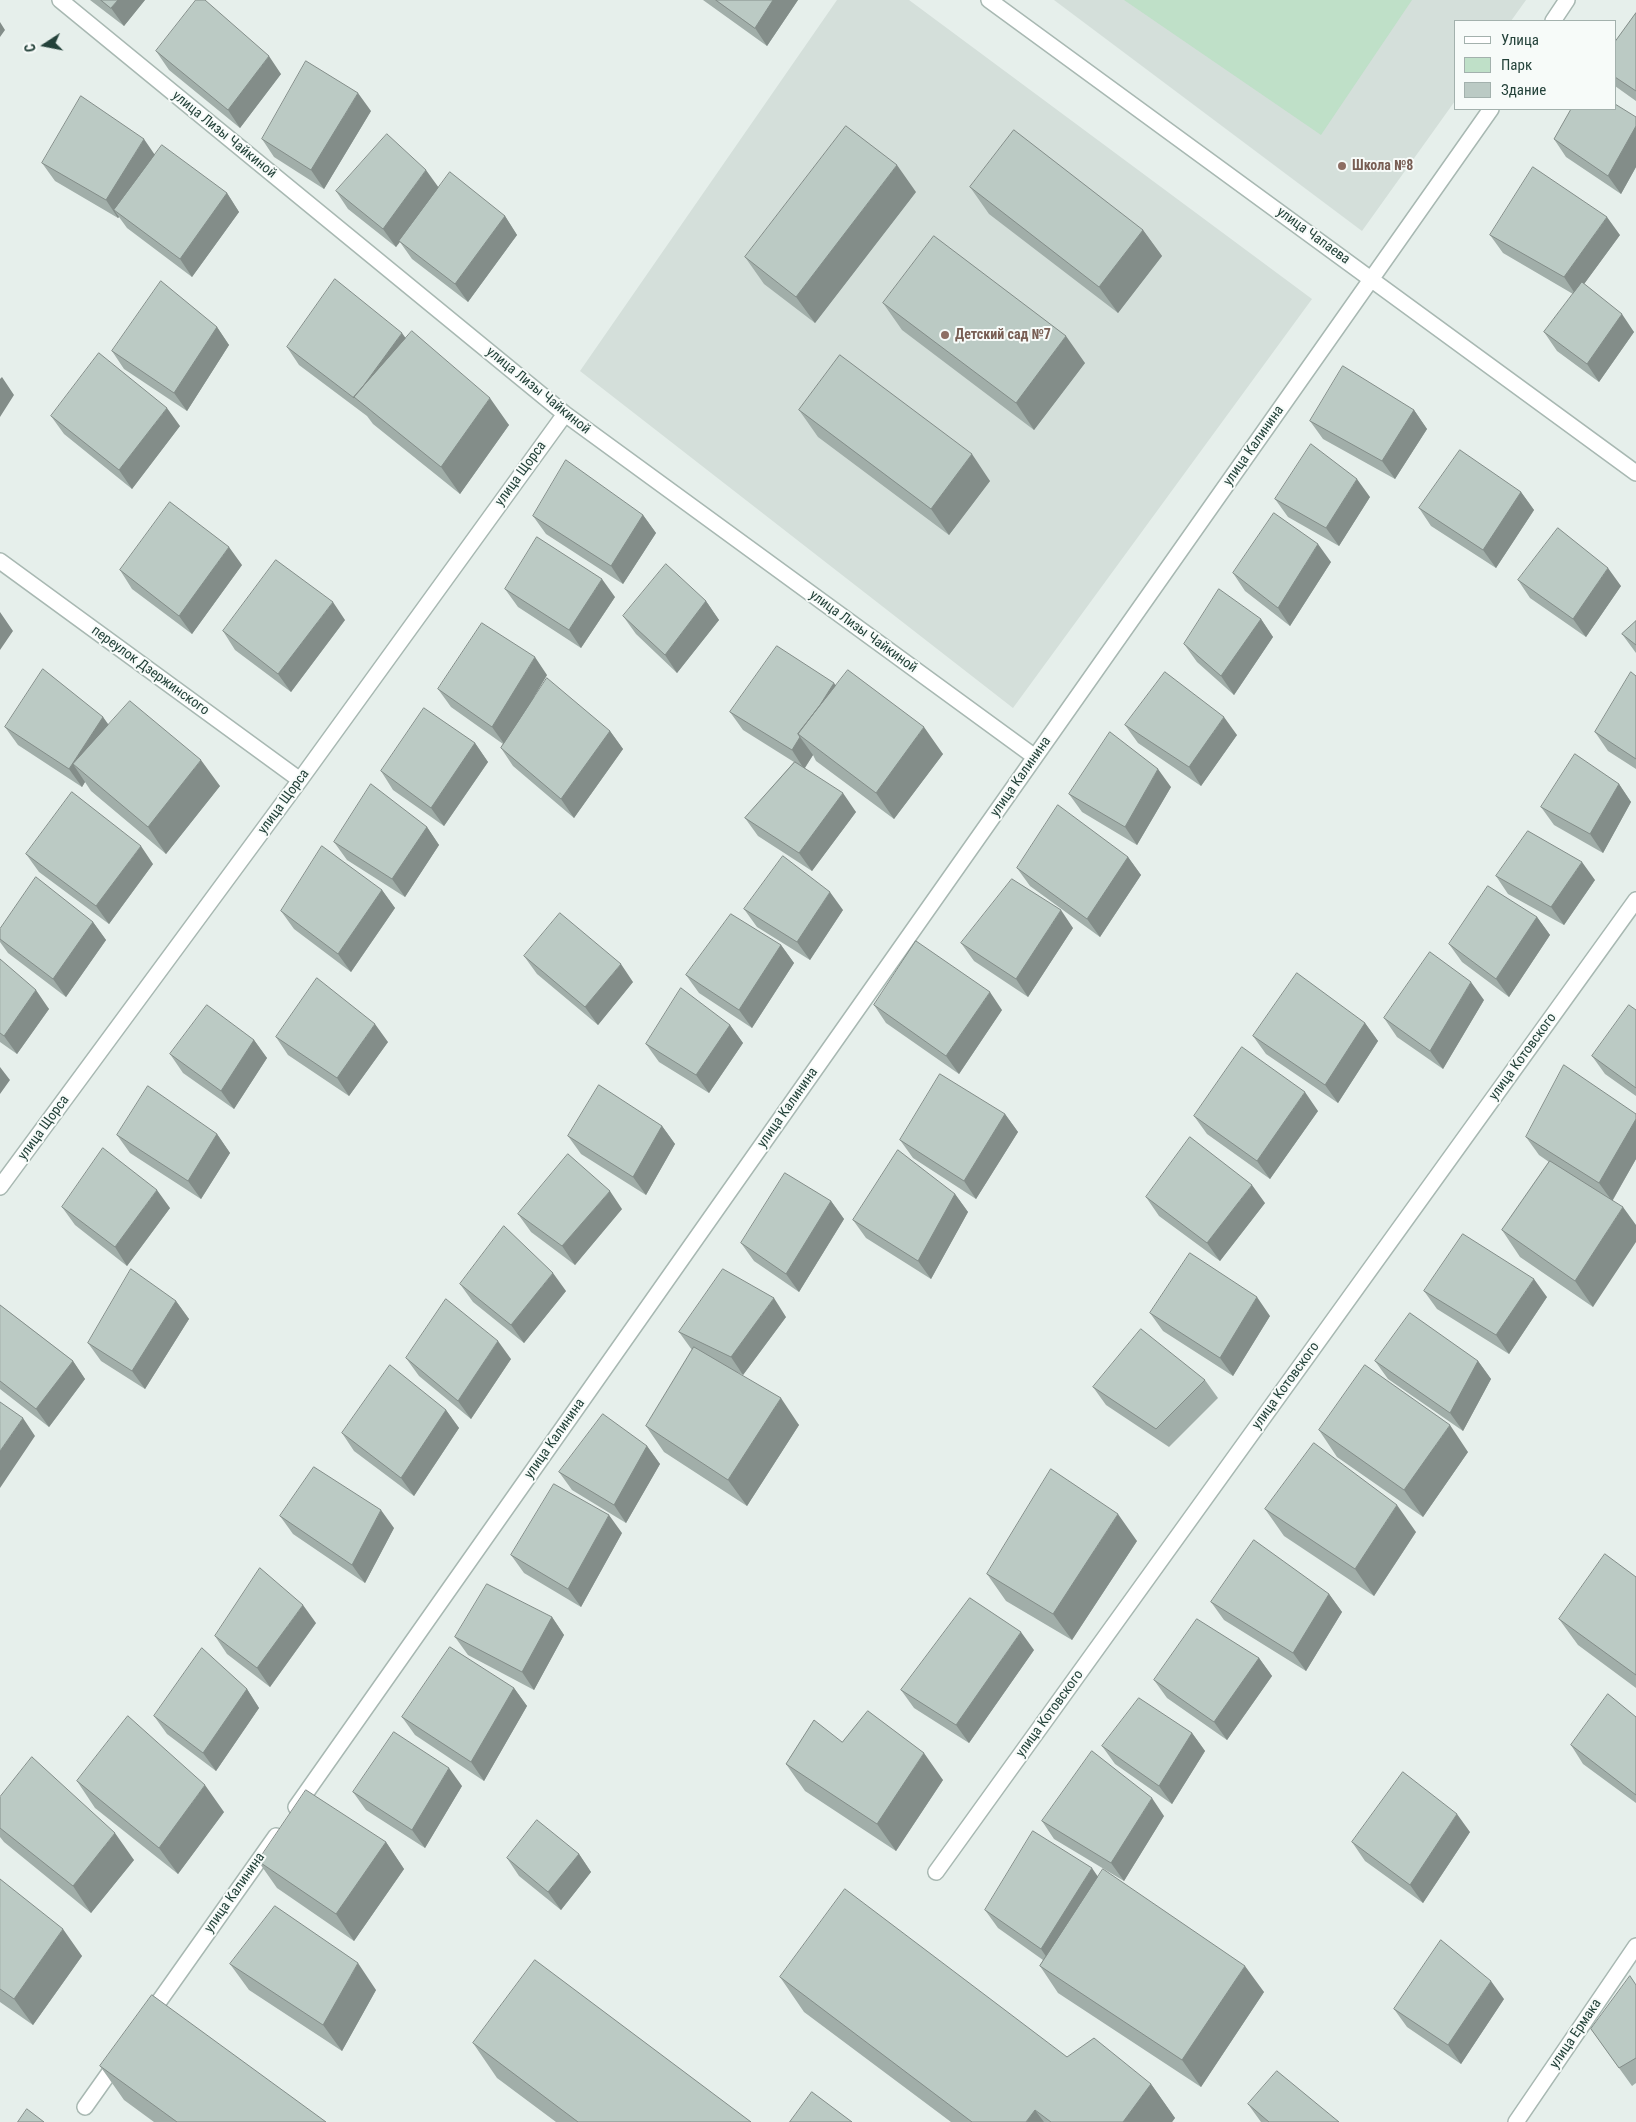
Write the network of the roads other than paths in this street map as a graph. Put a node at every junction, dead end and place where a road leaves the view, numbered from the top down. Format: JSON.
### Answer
{"nodes":[{"id":1,"x":60,"y":0,"type":"edge"},
{"id":2,"x":988,"y":0,"type":"edge"},
{"id":3,"x":1568,"y":0,"type":"edge"},
{"id":4,"x":1553,"y":20,"type":"edge"},
{"id":5,"x":1490,"y":110,"type":"edge"},
{"id":6,"x":1372,"y":278,"type":"junction"},
{"id":7,"x":564,"y":414,"type":"junction"},
{"id":8,"x":1636,"y":473,"type":"edge"},
{"id":9,"x":0,"y":562,"type":"edge"},
{"id":10,"x":1035,"y":757,"type":"junction"},
{"id":11,"x":300,"y":780,"type":"junction"},
{"id":12,"x":1636,"y":900,"type":"edge"},
{"id":13,"x":0,"y":1187,"type":"edge"},
{"id":14,"x":936,"y":1872,"type":"dead end"},
{"id":15,"x":1636,"y":1946,"type":"edge"},
{"id":16,"x":142,"y":2026,"type":"edge"},
{"id":17,"x":125,"y":2050,"type":"edge"},
{"id":18,"x":85,"y":2107,"type":"dead end"},
{"id":19,"x":1516,"y":2122,"type":"edge"}],
"edges":[{"from":1,"to":7,"type":"street","name":"улица Лизы Чайкиной"},
{"from":2,"to":6,"type":"street","name":"улица Чапаева"},
{"from":3,"to":4,"type":"street"},
{"from":5,"to":6,"type":"street","name":"улица Калинина"},
{"from":6,"to":8,"type":"street","name":"улица Чапаева"},
{"from":6,"to":10,"type":"street","name":"улица Калинина"},
{"from":7,"to":10,"type":"street","name":"улица Лизы Чайкиной"},
{"from":7,"to":11,"type":"street","name":"улица Щорса"},
{"from":9,"to":11,"type":"street","name":"переулок Дзержинского"},
{"from":10,"to":16,"type":"street","name":"улица Калинина"},
{"from":11,"to":13,"type":"street","name":"улица Щорса"},
{"from":12,"to":14,"type":"street","name":"улица Котовского"},
{"from":15,"to":19,"type":"street","name":"улица Ермака"},
{"from":17,"to":18,"type":"street"}]}
